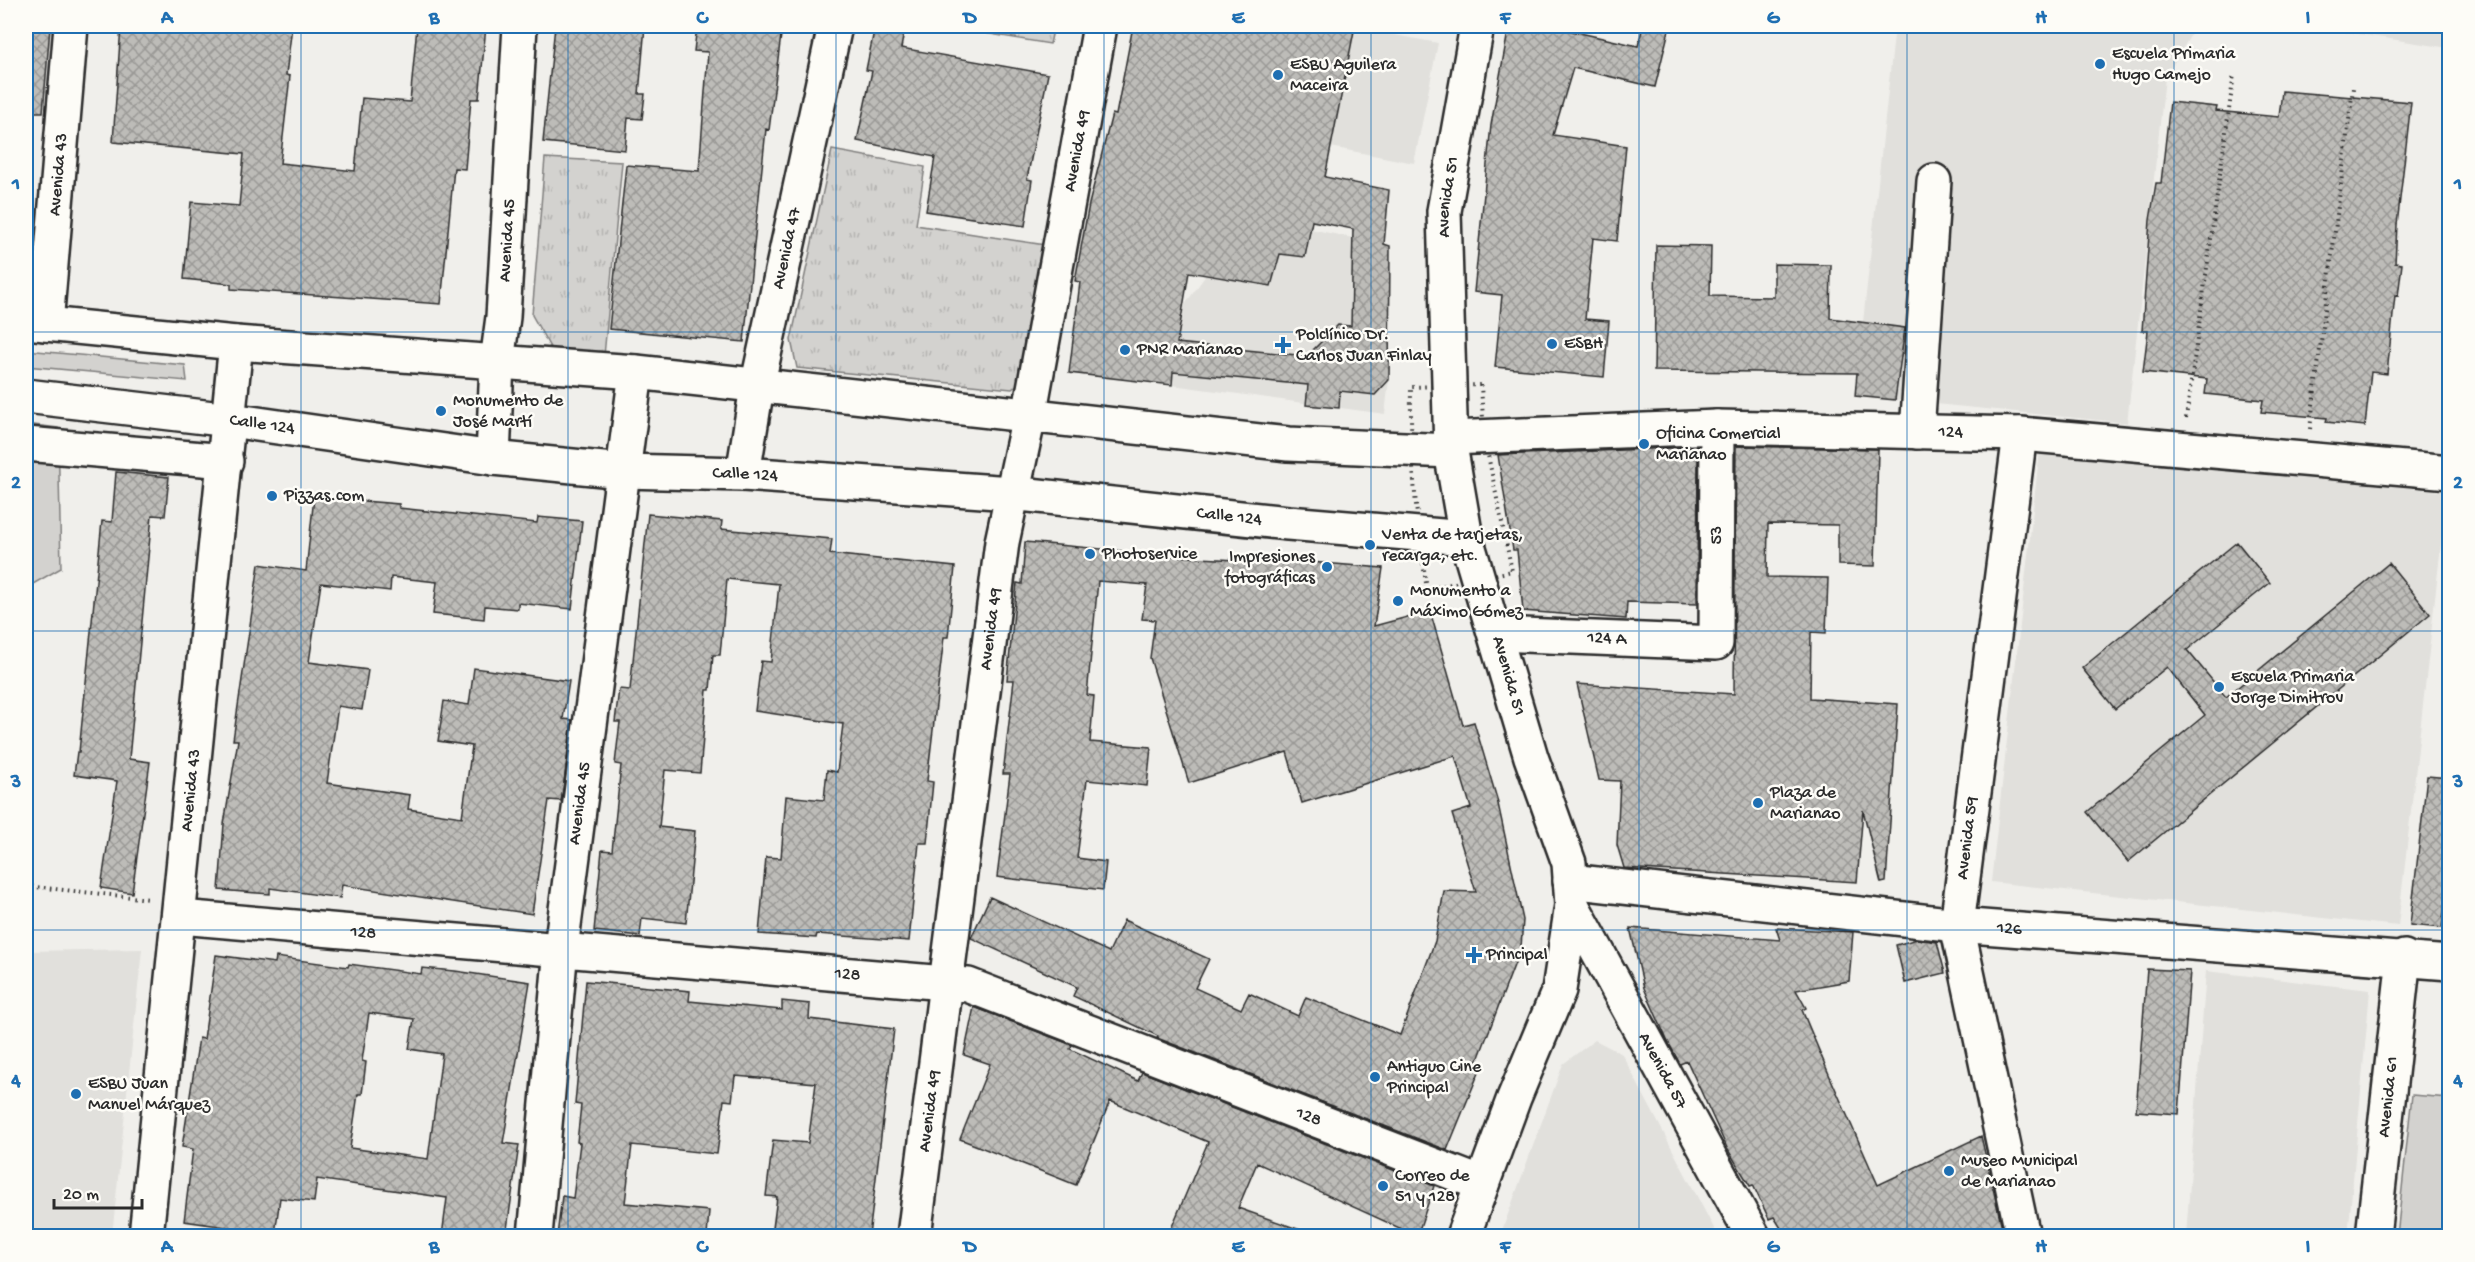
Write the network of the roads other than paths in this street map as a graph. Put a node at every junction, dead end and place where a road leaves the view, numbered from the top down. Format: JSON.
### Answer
{"nodes":[{"id":1,"x":71,"y":26,"type":"edge"},
{"id":2,"x":520,"y":26,"type":"edge"},
{"id":3,"x":835,"y":26,"type":"edge"},
{"id":4,"x":1100,"y":26,"type":"edge"},
{"id":5,"x":1477,"y":26,"type":"edge"},
{"id":6,"x":1934,"y":181,"type":"dead end"},
{"id":7,"x":36,"y":323,"type":"edge"},
{"id":8,"x":236,"y":343,"type":"junction"},
{"id":9,"x":497,"y":362,"type":"junction"},
{"id":10,"x":636,"y":372,"type":"junction"},
{"id":11,"x":758,"y":387,"type":"junction"},
{"id":12,"x":26,"y":396,"type":"edge"},
{"id":13,"x":1029,"y":416,"type":"junction"},
{"id":14,"x":230,"y":420,"type":"junction"},
{"id":15,"x":1717,"y":427,"type":"junction"},
{"id":16,"x":1917,"y":432,"type":"junction"},
{"id":17,"x":2020,"y":434,"type":"junction"},
{"id":18,"x":26,"y":444,"type":"edge"},
{"id":19,"x":1451,"y":444,"type":"junction"},
{"id":20,"x":493,"y":458,"type":"junction"},
{"id":21,"x":226,"y":461,"type":"junction"},
{"id":22,"x":623,"y":471,"type":"junction"},
{"id":23,"x":2450,"y":472,"type":"edge"},
{"id":24,"x":743,"y":474,"type":"junction"},
{"id":25,"x":1011,"y":493,"type":"junction"},
{"id":26,"x":1466,"y":538,"type":"junction"},
{"id":27,"x":1497,"y":634,"type":"junction"},
{"id":28,"x":1716,"y":643,"type":"joint"},
{"id":29,"x":1571,"y":893,"type":"junction"},
{"id":30,"x":180,"y":909,"type":"junction"},
{"id":31,"x":1957,"y":925,"type":"junction"},
{"id":32,"x":561,"y":948,"type":"junction"},
{"id":33,"x":2404,"y":957,"type":"junction"},
{"id":34,"x":2450,"y":963,"type":"edge"},
{"id":35,"x":946,"y":981,"type":"junction"},
{"id":36,"x":1482,"y":1184,"type":"junction"},
{"id":37,"x":146,"y":1236,"type":"edge"},
{"id":38,"x":535,"y":1236,"type":"edge"},
{"id":39,"x":914,"y":1236,"type":"edge"},
{"id":40,"x":1463,"y":1236,"type":"edge"},
{"id":41,"x":1753,"y":1236,"type":"edge"},
{"id":42,"x":2023,"y":1236,"type":"edge"},
{"id":43,"x":2373,"y":1236,"type":"edge"}],
"edges":[{"from":1,"to":7,"type":"street","name":"Avenida 43"},
{"from":2,"to":9,"type":"street","name":"Avenida 45"},
{"from":3,"to":11,"type":"street","name":"Avenida 47"},
{"from":4,"to":13,"type":"street","name":"Avenida 49"},
{"from":5,"to":19,"type":"street","name":"Avenida 51"},
{"from":6,"to":16,"type":"street"},
{"from":7,"to":8,"type":"street"},
{"from":8,"to":9,"type":"street"},
{"from":8,"to":14,"type":"street","name":"Avenida 43"},
{"from":9,"to":10,"type":"street"},
{"from":9,"to":20,"type":"street","name":"Avenida 45"},
{"from":10,"to":11,"type":"street"},
{"from":10,"to":22,"type":"street","name":"Avenida 45"},
{"from":11,"to":13,"type":"street"},
{"from":11,"to":24,"type":"street","name":"Avenida 47"},
{"from":12,"to":14,"type":"street","name":"Calle 124"},
{"from":13,"to":19,"type":"street"},
{"from":13,"to":25,"type":"street","name":"Avenida 49"},
{"from":14,"to":20,"type":"street","name":"Calle 124"},
{"from":14,"to":21,"type":"street","name":"Avenida 43"},
{"from":15,"to":16,"type":"street","name":"124"},
{"from":15,"to":19,"type":"street","name":"124"},
{"from":15,"to":28,"type":"street","name":"53"},
{"from":16,"to":17,"type":"street","name":"124"},
{"from":17,"to":23,"type":"street","name":"124"},
{"from":17,"to":31,"type":"street","name":"Avenida 59"},
{"from":18,"to":21,"type":"street"},
{"from":19,"to":26,"type":"street","name":"Avenida 51"},
{"from":20,"to":22,"type":"street","name":"Calle 124"},
{"from":21,"to":30,"type":"street","name":"Avenida 43"},
{"from":22,"to":24,"type":"street","name":"Calle 124"},
{"from":22,"to":32,"type":"street","name":"Avenida 45"},
{"from":24,"to":25,"type":"street","name":"Calle 124"},
{"from":25,"to":26,"type":"street","name":"Calle 124"},
{"from":25,"to":35,"type":"street","name":"Avenida 49"},
{"from":26,"to":27,"type":"street","name":"Avenida 51"},
{"from":27,"to":28,"type":"street","name":"124 A"},
{"from":27,"to":29,"type":"street","name":"Avenida 51"},
{"from":29,"to":31,"type":"street","name":"126"},
{"from":29,"to":36,"type":"street","name":"Avenida 51"},
{"from":29,"to":41,"type":"street","name":"Avenida 57"},
{"from":30,"to":32,"type":"street","name":"128"},
{"from":30,"to":37,"type":"street","name":"Avenida 43"},
{"from":31,"to":33,"type":"street","name":"126"},
{"from":31,"to":42,"type":"street","name":"Avenida 59"},
{"from":32,"to":35,"type":"street","name":"128"},
{"from":32,"to":38,"type":"street","name":"Avenida 45"},
{"from":33,"to":34,"type":"street","name":"126"},
{"from":33,"to":43,"type":"street","name":"Avenida 61"},
{"from":35,"to":36,"type":"street","name":"128"},
{"from":35,"to":39,"type":"street","name":"Avenida 49"},
{"from":36,"to":40,"type":"street","name":"Avenida 51"}]}
